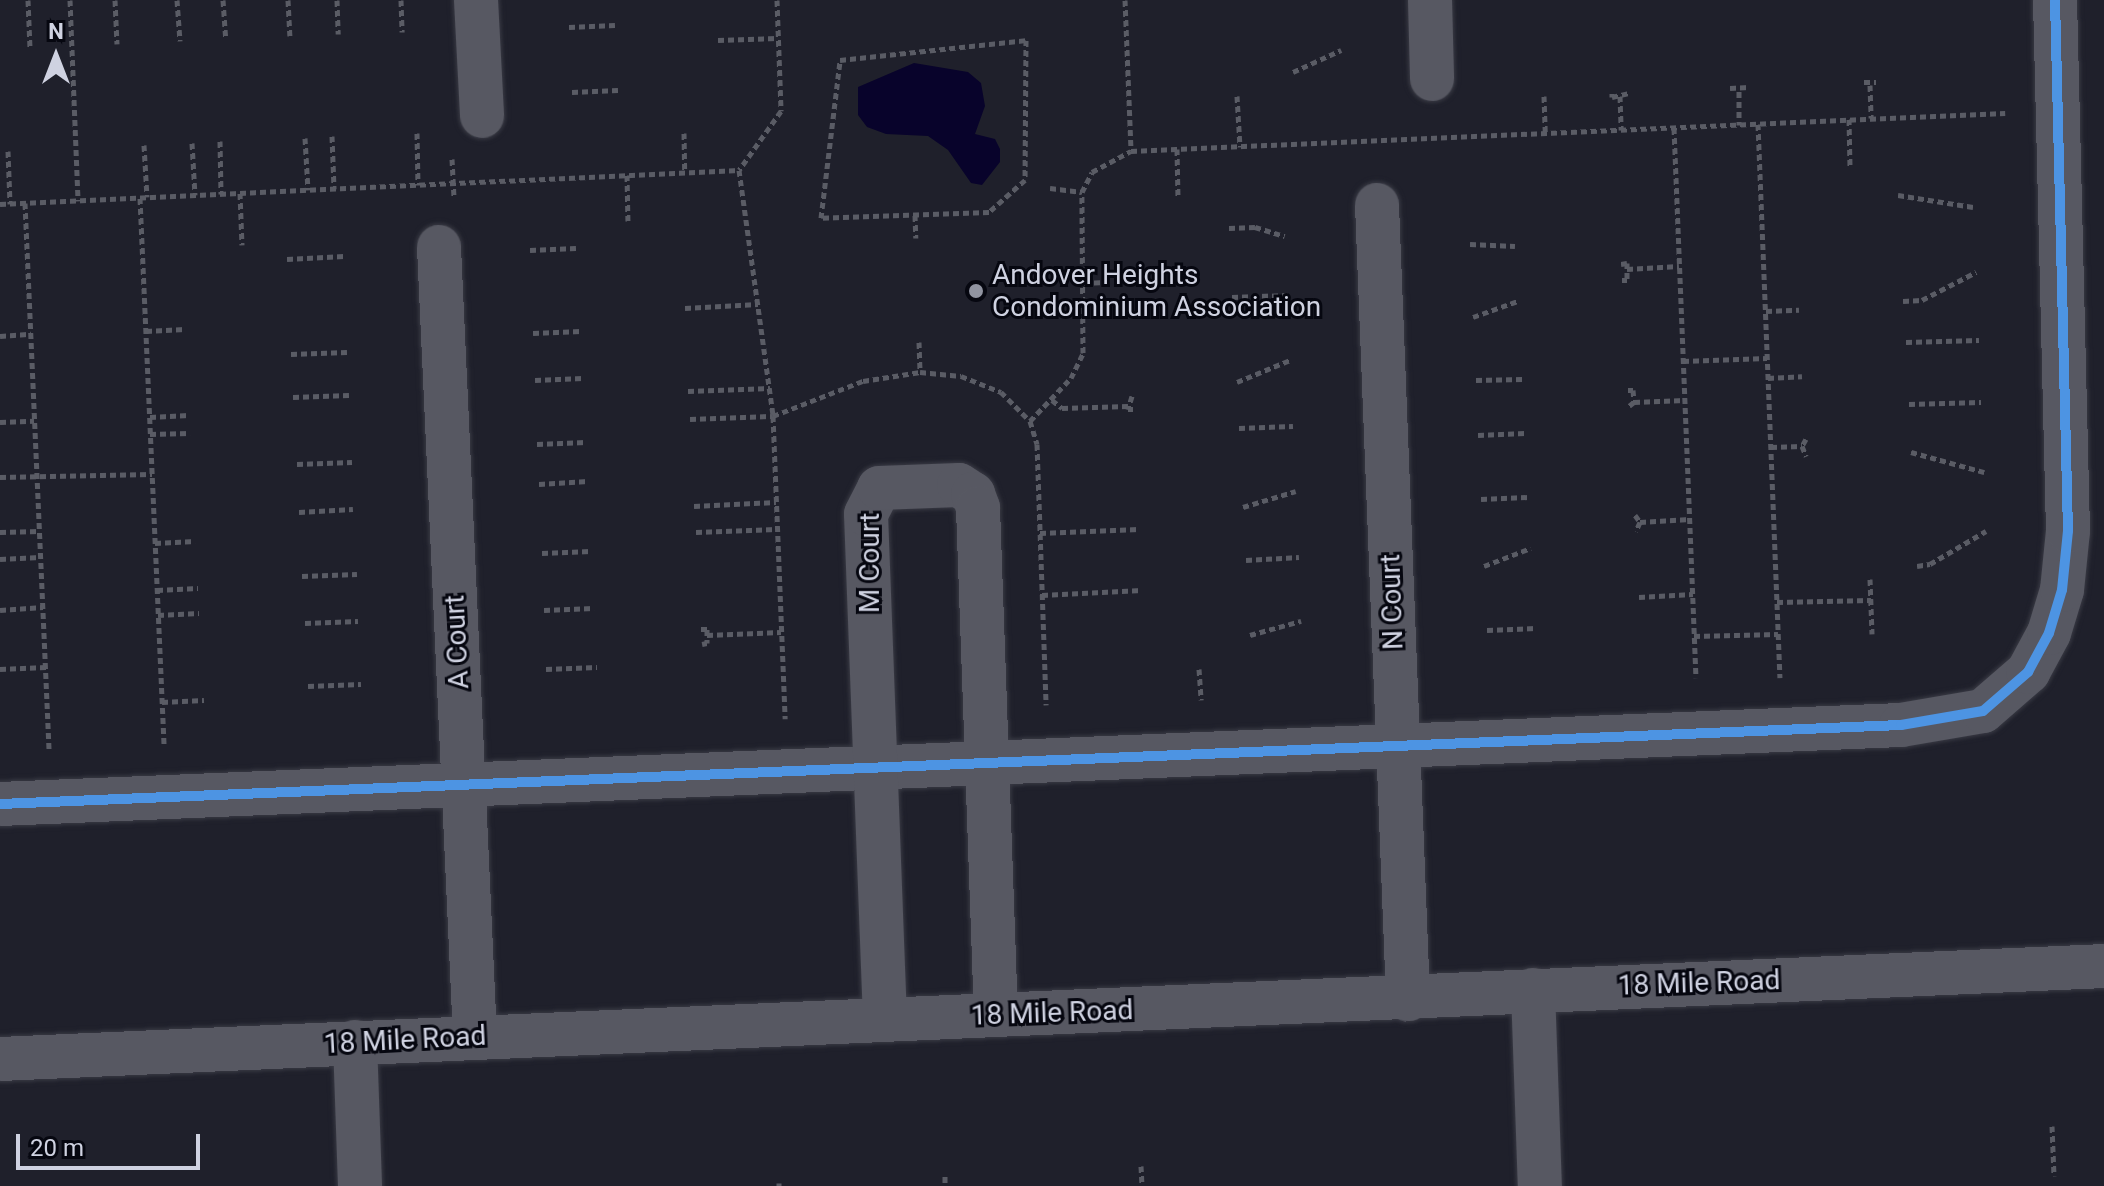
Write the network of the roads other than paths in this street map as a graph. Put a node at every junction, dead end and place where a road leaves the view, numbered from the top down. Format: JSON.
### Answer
{"nodes":[{"id":1,"x":476,"y":0,"type":"edge"},
{"id":2,"x":1430,"y":0,"type":"edge"},
{"id":3,"x":2055,"y":0,"type":"edge"},
{"id":4,"x":1432,"y":79,"type":"dead end"},
{"id":5,"x":467,"y":130,"type":"road end"},
{"id":6,"x":1377,"y":205,"type":"dead end"},
{"id":7,"x":447,"y":231,"type":"road end"},
{"id":8,"x":1398,"y":747,"type":"junction"},
{"id":9,"x":987,"y":763,"type":"junction"},
{"id":10,"x":876,"y":768,"type":"junction"},
{"id":11,"x":463,"y":784,"type":"junction"},
{"id":12,"x":0,"y":804,"type":"edge"},
{"id":13,"x":2104,"y":966,"type":"edge"},
{"id":14,"x":1533,"y":990,"type":"junction"},
{"id":15,"x":1408,"y":999,"type":"junction"},
{"id":16,"x":996,"y":1015,"type":"junction"},
{"id":17,"x":885,"y":1020,"type":"junction"},
{"id":18,"x":475,"y":1037,"type":"junction"},
{"id":19,"x":355,"y":1042,"type":"junction"},
{"id":20,"x":0,"y":1059,"type":"edge"},
{"id":21,"x":360,"y":1186,"type":"edge"},
{"id":22,"x":1540,"y":1186,"type":"edge"}],
"edges":[{"from":1,"to":5,"type":"street"},
{"from":2,"to":4,"type":"street"},
{"from":3,"to":8,"type":"street"},
{"from":6,"to":8,"type":"street","name":"N Court"},
{"from":7,"to":11,"type":"street","name":"A Court"},
{"from":8,"to":9,"type":"street"},
{"from":8,"to":15,"type":"street","name":"N Court"},
{"from":9,"to":10,"type":"street"},
{"from":9,"to":10,"type":"street","name":"M Court"},
{"from":9,"to":16,"type":"street","name":"M Court"},
{"from":10,"to":11,"type":"street"},
{"from":10,"to":17,"type":"street","name":"M Court"},
{"from":11,"to":12,"type":"street"},
{"from":11,"to":18,"type":"street","name":"A Court"},
{"from":13,"to":14,"type":"street","name":"18 Mile Road"},
{"from":14,"to":15,"type":"street","name":"18 Mile Road"},
{"from":14,"to":22,"type":"street"},
{"from":15,"to":16,"type":"street","name":"18 Mile Road"},
{"from":16,"to":17,"type":"street","name":"18 Mile Road"},
{"from":17,"to":18,"type":"street","name":"18 Mile Road"},
{"from":18,"to":19,"type":"street","name":"18 Mile Road"},
{"from":19,"to":20,"type":"street","name":"18 Mile Road"},
{"from":19,"to":21,"type":"street"}]}
